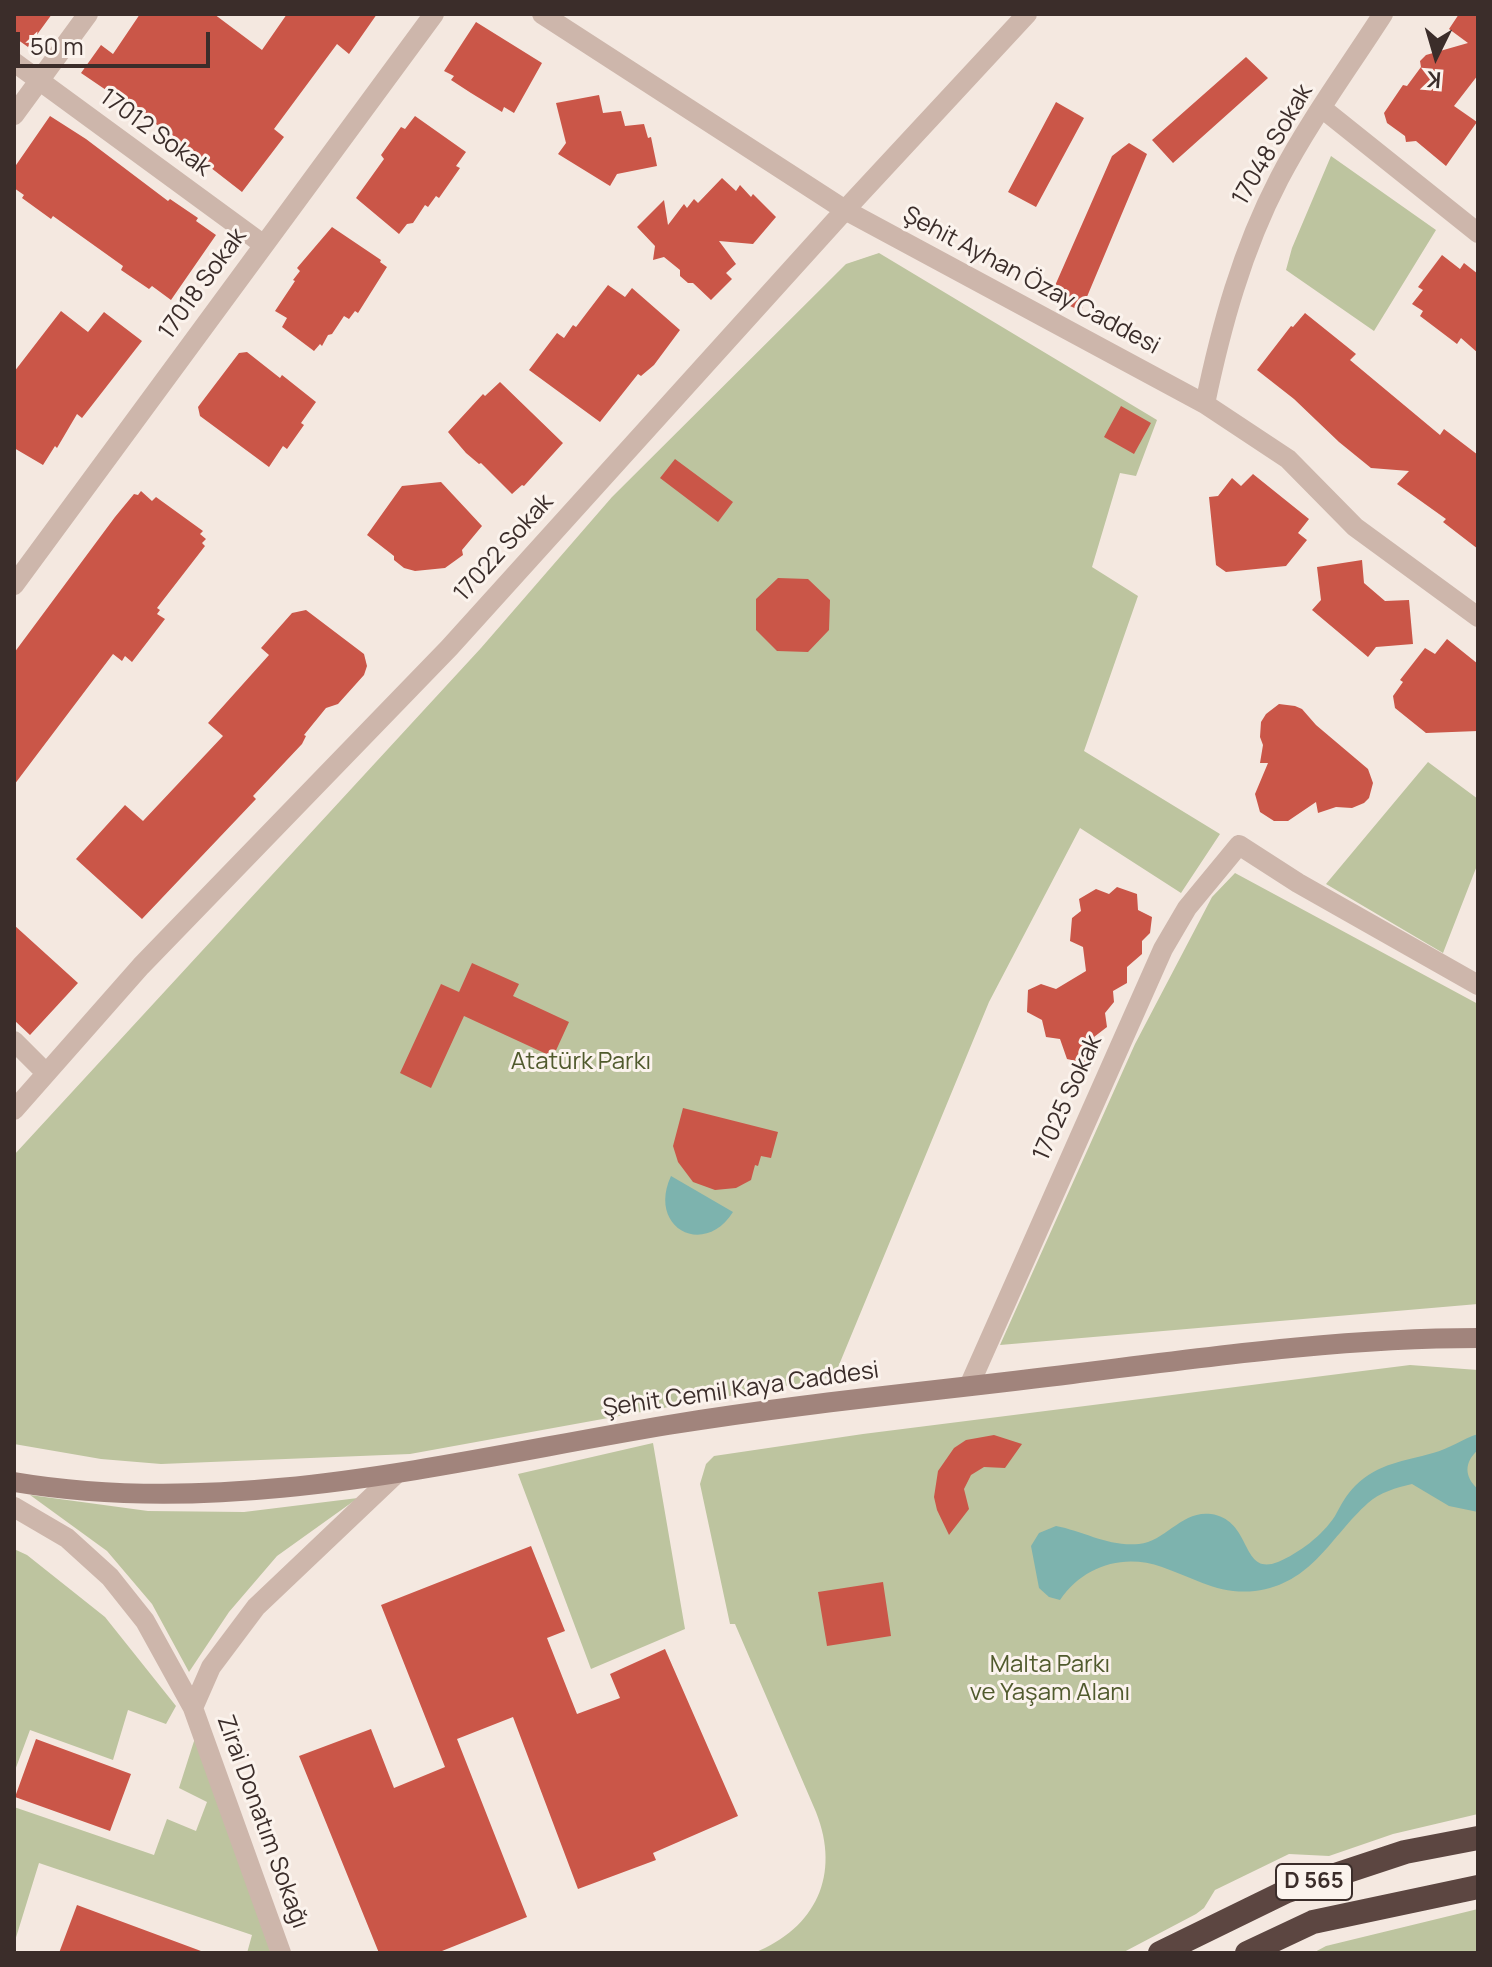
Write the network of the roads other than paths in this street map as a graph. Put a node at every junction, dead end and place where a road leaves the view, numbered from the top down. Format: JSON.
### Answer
{"nodes":[{"id":1,"x":88,"y":14,"type":"edge"},
{"id":2,"x":434,"y":14,"type":"edge"},
{"id":3,"x":542,"y":14,"type":"edge"},
{"id":4,"x":1027,"y":14,"type":"edge"},
{"id":5,"x":1383,"y":14,"type":"edge"},
{"id":6,"x":14,"y":62,"type":"edge"},
{"id":7,"x":39,"y":81,"type":"junction"},
{"id":8,"x":1323,"y":109,"type":"junction"},
{"id":9,"x":14,"y":115,"type":"edge"},
{"id":10,"x":845,"y":210,"type":"junction"},
{"id":11,"x":1478,"y":233,"type":"edge"},
{"id":12,"x":264,"y":245,"type":"junction"},
{"id":13,"x":1205,"y":404,"type":"junction"},
{"id":14,"x":14,"y":585,"type":"edge"},
{"id":15,"x":1478,"y":617,"type":"edge"},
{"id":16,"x":1478,"y":985,"type":"edge"},
{"id":17,"x":14,"y":1041,"type":"edge"},
{"id":18,"x":46,"y":1073,"type":"junction"},
{"id":19,"x":14,"y":1110,"type":"edge"},
{"id":20,"x":1478,"y":1338,"type":"edge"},
{"id":21,"x":969,"y":1386,"type":"junction"},
{"id":22,"x":395,"y":1475,"type":"junction"},
{"id":23,"x":14,"y":1482,"type":"edge"},
{"id":24,"x":14,"y":1507,"type":"edge"},
{"id":25,"x":193,"y":1708,"type":"junction"},
{"id":26,"x":1478,"y":1838,"type":"edge"},
{"id":27,"x":1478,"y":1887,"type":"edge"},
{"id":28,"x":281,"y":1953,"type":"edge"},
{"id":29,"x":1160,"y":1953,"type":"edge"},
{"id":30,"x":1247,"y":1953,"type":"edge"}],
"edges":[{"from":1,"to":7,"type":"street"},
{"from":2,"to":12,"type":"street","name":"17018 Sokak"},
{"from":3,"to":10,"type":"street","name":"Şehit Ayhan Özay Caddesi"},
{"from":4,"to":10,"type":"street","name":"17022 Sokak"},
{"from":5,"to":8,"type":"street","name":"17048 Sokak"},
{"from":6,"to":7,"type":"street","name":"17012 Sokak"},
{"from":7,"to":9,"type":"street"},
{"from":7,"to":12,"type":"street","name":"17012 Sokak"},
{"from":8,"to":11,"type":"street"},
{"from":8,"to":13,"type":"street","name":"17048 Sokak"},
{"from":10,"to":13,"type":"street","name":"Şehit Ayhan Özay Caddesi"},
{"from":10,"to":18,"type":"street","name":"17022 Sokak"},
{"from":12,"to":14,"type":"street","name":"17018 Sokak"},
{"from":13,"to":15,"type":"street","name":"Şehit Ayhan Özay Caddesi"},
{"from":16,"to":21,"type":"street","name":"17025 Sokak"},
{"from":17,"to":18,"type":"street"},
{"from":18,"to":19,"type":"street","name":"17022 Sokak"},
{"from":20,"to":21,"type":"street","name":"Şehit Cemil Kaya Caddesi"},
{"from":21,"to":22,"type":"street","name":"Şehit Cemil Kaya Caddesi"},
{"from":22,"to":23,"type":"street","name":"Şehit Cemil Kaya Caddesi"},
{"from":22,"to":25,"type":"street","name":"Zirai Donatım Sokağı"},
{"from":24,"to":25,"type":"street","name":"Zirai Donatım Sokağı"},
{"from":25,"to":28,"type":"street","name":"Zirai Donatım Sokağı"},
{"from":26,"to":29,"type":"highway","number":"D 565"},
{"from":27,"to":30,"type":"highway","number":"D 565"}]}
